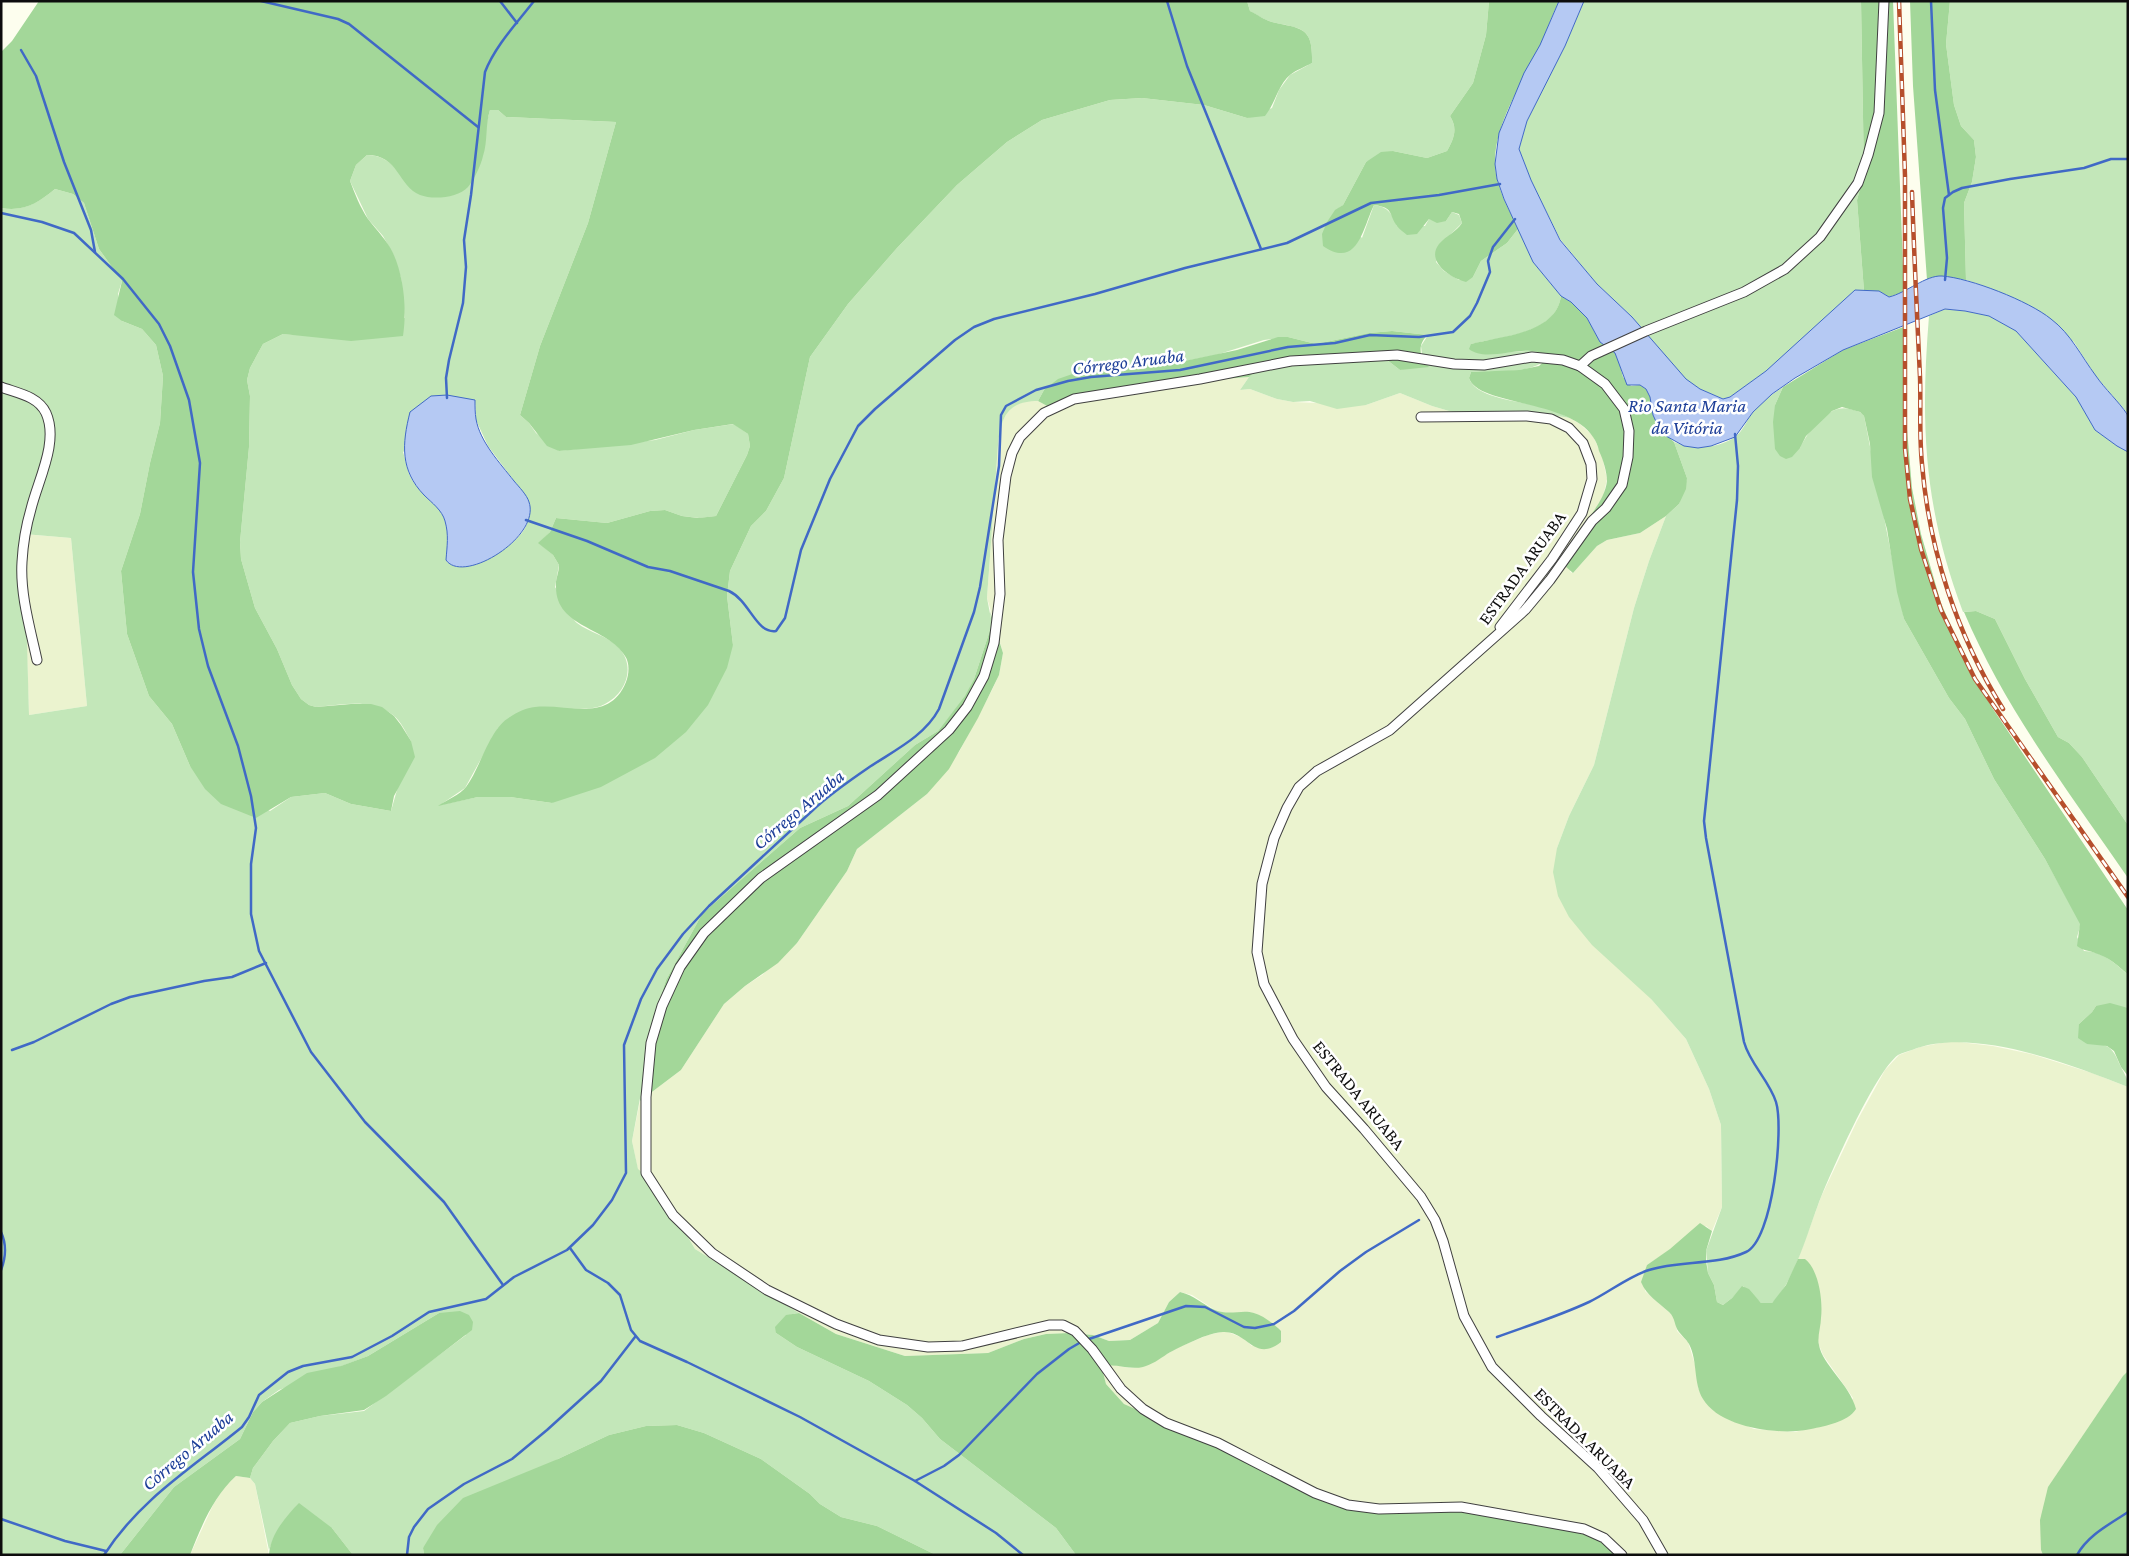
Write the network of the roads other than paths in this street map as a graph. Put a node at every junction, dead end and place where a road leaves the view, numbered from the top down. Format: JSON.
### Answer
{"nodes":[{"id":1,"x":1884,"y":1,"type":"edge"},
{"id":2,"x":1580,"y":366,"type":"junction"},
{"id":3,"x":1,"y":387,"type":"edge"},
{"id":4,"x":1421,"y":417,"type":"dead end"},
{"id":5,"x":1486,"y":645,"type":"junction"},
{"id":6,"x":37,"y":660,"type":"dead end"},
{"id":7,"x":1622,"y":1555,"type":"edge"},
{"id":8,"x":1662,"y":1555,"type":"edge"}],
"edges":[{"from":1,"to":2,"type":"street"},
{"from":2,"to":5,"type":"street","name":"ESTRADA ARUABA"},
{"from":2,"to":7,"type":"street"},
{"from":3,"to":6,"type":"street"},
{"from":4,"to":5,"type":"street","name":"ESTRADA ARUABA"},
{"from":5,"to":8,"type":"street","name":"ESTRADA ARUABA"}]}
